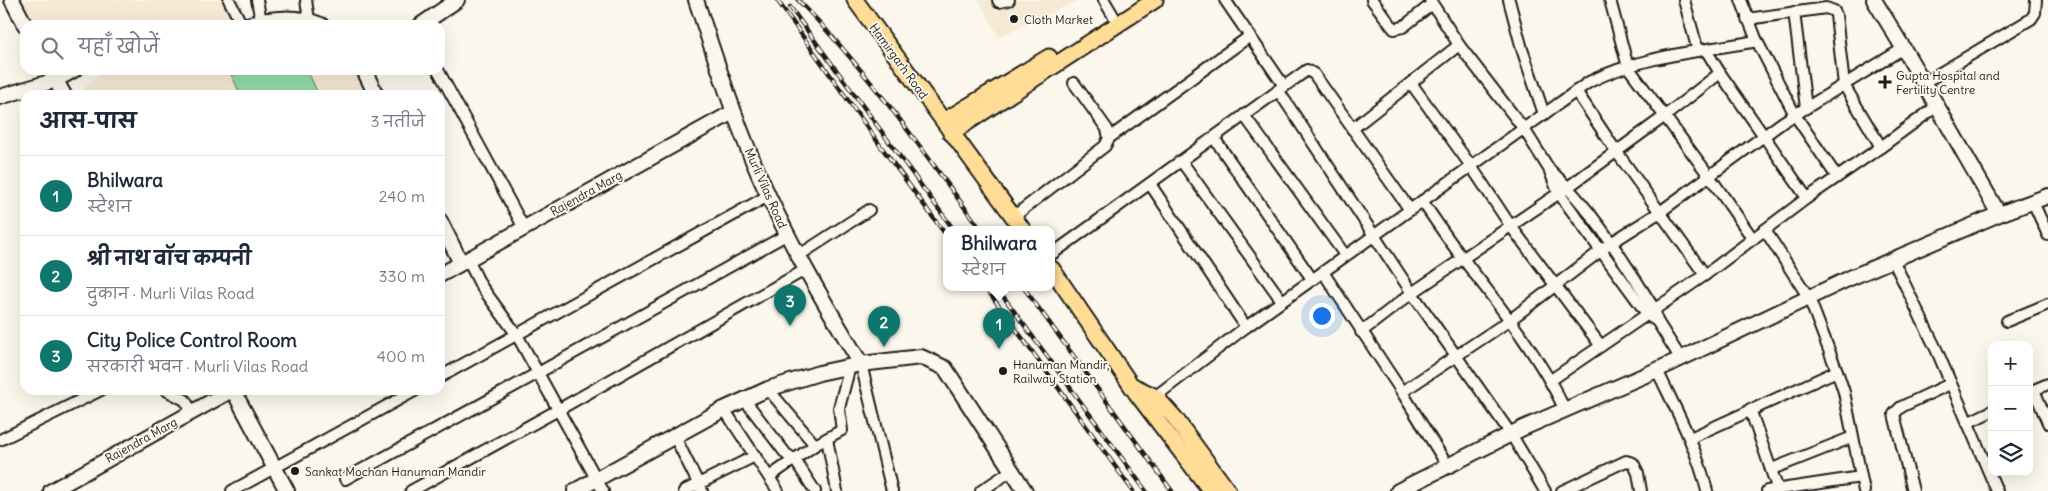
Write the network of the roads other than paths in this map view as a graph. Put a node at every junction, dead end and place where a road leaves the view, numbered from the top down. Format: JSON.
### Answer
{"nodes":[{"id":1,"x":12,"y":0,"type":"edge"},
{"id":2,"x":229,"y":0,"type":"edge"},
{"id":3,"x":257,"y":0,"type":"edge"},
{"id":4,"x":306,"y":0,"type":"edge"},
{"id":5,"x":457,"y":0,"type":"edge"},
{"id":6,"x":696,"y":0,"type":"edge"},
{"id":7,"x":855,"y":0,"type":"edge"},
{"id":8,"x":998,"y":0,"type":"edge"},
{"id":9,"x":1010,"y":0,"type":"edge"},
{"id":10,"x":1104,"y":0,"type":"edge"},
{"id":11,"x":1142,"y":0,"type":"edge"},
{"id":12,"x":1155,"y":0,"type":"edge"},
{"id":13,"x":1225,"y":0,"type":"edge"},
{"id":14,"x":1372,"y":0,"type":"edge"},
{"id":15,"x":1509,"y":0,"type":"edge"},
{"id":16,"x":1610,"y":0,"type":"edge"},
{"id":17,"x":1684,"y":0,"type":"edge"},
{"id":18,"x":1741,"y":0,"type":"edge"},
{"id":19,"x":1874,"y":0,"type":"edge"},
{"id":20,"x":2036,"y":0,"type":"edge"},
{"id":21,"x":1431,"y":2,"type":"edge"},
{"id":22,"x":1794,"y":12,"type":"junction"},
{"id":23,"x":1114,"y":17,"type":"junction"},
{"id":24,"x":1747,"y":18,"type":"junction"},
{"id":25,"x":22,"y":20,"type":"edge"},
{"id":26,"x":239,"y":20,"type":"edge"},
{"id":27,"x":254,"y":20,"type":"edge"},
{"id":28,"x":314,"y":20,"type":"edge"},
{"id":29,"x":428,"y":20,"type":"edge"},
{"id":30,"x":1250,"y":36,"type":"junction"},
{"id":31,"x":1757,"y":41,"type":"junction"},
{"id":32,"x":1460,"y":45,"type":"junction"},
{"id":33,"x":1904,"y":48,"type":"junction"},
{"id":34,"x":1702,"y":50,"type":"junction"},
{"id":35,"x":1628,"y":67,"type":"junction"},
{"id":36,"x":1720,"y":73,"type":"junction"},
{"id":37,"x":53,"y":75,"type":"edge"},
{"id":38,"x":366,"y":75,"type":"edge"},
{"id":39,"x":441,"y":75,"type":"edge"},
{"id":40,"x":1925,"y":82,"type":"junction"},
{"id":41,"x":1074,"y":83,"type":"dead end"},
{"id":42,"x":1411,"y":83,"type":"junction"},
{"id":43,"x":1844,"y":85,"type":"junction"},
{"id":44,"x":1281,"y":88,"type":"junction"},
{"id":45,"x":61,"y":90,"type":"edge"},
{"id":46,"x":374,"y":90,"type":"edge"},
{"id":47,"x":1576,"y":92,"type":"junction"},
{"id":48,"x":0,"y":97,"type":"edge"},
{"id":49,"x":1937,"y":106,"type":"junction"},
{"id":50,"x":1806,"y":108,"type":"junction"},
{"id":51,"x":733,"y":112,"type":"junction"},
{"id":52,"x":1544,"y":114,"type":"junction"},
{"id":53,"x":1796,"y":115,"type":"junction"},
{"id":54,"x":1244,"y":116,"type":"junction"},
{"id":55,"x":1665,"y":116,"type":"junction"},
{"id":56,"x":948,"y":127,"type":"junction"},
{"id":57,"x":1352,"y":129,"type":"junction"},
{"id":58,"x":1524,"y":129,"type":"junction"},
{"id":59,"x":1764,"y":136,"type":"junction"},
{"id":60,"x":1109,"y":138,"type":"junction"},
{"id":61,"x":1214,"y":138,"type":"junction"},
{"id":62,"x":1882,"y":147,"type":"junction"},
{"id":63,"x":1616,"y":150,"type":"junction"},
{"id":64,"x":1182,"y":162,"type":"junction"},
{"id":65,"x":1471,"y":166,"type":"junction"},
{"id":66,"x":1549,"y":169,"type":"junction"},
{"id":67,"x":1710,"y":177,"type":"junction"},
{"id":68,"x":1837,"y":177,"type":"junction"},
{"id":69,"x":1150,"y":184,"type":"junction"},
{"id":70,"x":1568,"y":187,"type":"junction"},
{"id":71,"x":1558,"y":192,"type":"junction"},
{"id":72,"x":768,"y":196,"type":"junction"},
{"id":73,"x":2048,"y":196,"type":"edge"},
{"id":74,"x":1807,"y":198,"type":"junction"},
{"id":75,"x":1422,"y":201,"type":"junction"},
{"id":76,"x":2033,"y":202,"type":"junction"},
{"id":77,"x":869,"y":210,"type":"dead end"},
{"id":78,"x":1410,"y":210,"type":"junction"},
{"id":79,"x":1660,"y":212,"type":"junction"},
{"id":80,"x":1999,"y":214,"type":"junction"},
{"id":81,"x":1013,"y":217,"type":"junction"},
{"id":82,"x":1510,"y":225,"type":"junction"},
{"id":83,"x":1020,"y":226,"type":"edge"},
{"id":84,"x":524,"y":228,"type":"junction"},
{"id":85,"x":445,"y":230,"type":"edge"},
{"id":86,"x":1765,"y":230,"type":"junction"},
{"id":87,"x":788,"y":234,"type":"junction"},
{"id":88,"x":1374,"y":235,"type":"junction"},
{"id":89,"x":2048,"y":235,"type":"edge"},
{"id":90,"x":1753,"y":239,"type":"junction"},
{"id":91,"x":1611,"y":243,"type":"junction"},
{"id":92,"x":1055,"y":252,"type":"edge"},
{"id":93,"x":1600,"y":252,"type":"junction"},
{"id":94,"x":1345,"y":255,"type":"junction"},
{"id":95,"x":798,"y":256,"type":"junction"},
{"id":96,"x":1462,"y":258,"type":"junction"},
{"id":97,"x":1892,"y":260,"type":"junction"},
{"id":98,"x":464,"y":262,"type":"junction"},
{"id":99,"x":805,"y":270,"type":"junction"},
{"id":100,"x":445,"y":272,"type":"edge"},
{"id":101,"x":1323,"y":272,"type":"junction"},
{"id":102,"x":1055,"y":273,"type":"edge"},
{"id":103,"x":1705,"y":275,"type":"junction"},
{"id":104,"x":1312,"y":279,"type":"junction"},
{"id":105,"x":1557,"y":285,"type":"junction"},
{"id":106,"x":1412,"y":293,"type":"junction"},
{"id":107,"x":1809,"y":298,"type":"junction"},
{"id":108,"x":1282,"y":301,"type":"junction"},
{"id":109,"x":2048,"y":304,"type":"edge"},
{"id":110,"x":1653,"y":315,"type":"junction"},
{"id":111,"x":1510,"y":320,"type":"junction"},
{"id":112,"x":2006,"y":321,"type":"dead end"},
{"id":113,"x":1246,"y":327,"type":"junction"},
{"id":114,"x":1361,"y":332,"type":"junction"},
{"id":115,"x":517,"y":335,"type":"junction"},
{"id":116,"x":1602,"y":346,"type":"junction"},
{"id":117,"x":1457,"y":356,"type":"junction"},
{"id":118,"x":1681,"y":359,"type":"junction"},
{"id":119,"x":855,"y":365,"type":"junction"},
{"id":120,"x":1657,"y":370,"type":"junction"},
{"id":121,"x":1837,"y":371,"type":"junction"},
{"id":122,"x":538,"y":373,"type":"junction"},
{"id":123,"x":445,"y":374,"type":"edge"},
{"id":124,"x":1551,"y":380,"type":"junction"},
{"id":125,"x":1950,"y":384,"type":"junction"},
{"id":126,"x":2048,"y":384,"type":"edge"},
{"id":127,"x":768,"y":389,"type":"junction"},
{"id":128,"x":2033,"y":391,"type":"edge"},
{"id":129,"x":1402,"y":392,"type":"junction"},
{"id":130,"x":2033,"y":393,"type":"edge"},
{"id":131,"x":91,"y":395,"type":"edge"},
{"id":132,"x":176,"y":395,"type":"edge"},
{"id":133,"x":223,"y":395,"type":"edge"},
{"id":134,"x":235,"y":395,"type":"edge"},
{"id":135,"x":407,"y":395,"type":"edge"},
{"id":136,"x":744,"y":399,"type":"junction"},
{"id":137,"x":1151,"y":400,"type":"junction"},
{"id":138,"x":724,"y":409,"type":"junction"},
{"id":139,"x":1750,"y":409,"type":"junction"},
{"id":140,"x":558,"y":410,"type":"junction"},
{"id":141,"x":1565,"y":410,"type":"junction"},
{"id":142,"x":192,"y":412,"type":"junction"},
{"id":143,"x":1988,"y":412,"type":"edge"},
{"id":144,"x":1967,"y":423,"type":"junction"},
{"id":145,"x":2048,"y":423,"type":"edge"},
{"id":146,"x":1511,"y":434,"type":"junction"},
{"id":147,"x":675,"y":437,"type":"junction"},
{"id":148,"x":1853,"y":437,"type":"junction"},
{"id":149,"x":1690,"y":438,"type":"junction"},
{"id":150,"x":827,"y":439,"type":"junction"},
{"id":151,"x":0,"y":440,"type":"edge"},
{"id":152,"x":815,"y":445,"type":"junction"},
{"id":153,"x":755,"y":456,"type":"junction"},
{"id":154,"x":795,"y":460,"type":"junction"},
{"id":155,"x":1447,"y":465,"type":"junction"},
{"id":156,"x":273,"y":468,"type":"junction"},
{"id":157,"x":1772,"y":469,"type":"junction"},
{"id":158,"x":1011,"y":471,"type":"junction"},
{"id":159,"x":769,"y":476,"type":"junction"},
{"id":160,"x":1861,"y":477,"type":"junction"},
{"id":161,"x":346,"y":479,"type":"dead end"},
{"id":162,"x":600,"y":485,"type":"edge"},
{"id":163,"x":700,"y":487,"type":"edge"},
{"id":164,"x":1405,"y":489,"type":"edge"},
{"id":165,"x":1778,"y":490,"type":"edge"},
{"id":166,"x":51,"y":491,"type":"edge"},
{"id":167,"x":232,"y":491,"type":"edge"},
{"id":168,"x":287,"y":491,"type":"edge"},
{"id":169,"x":411,"y":491,"type":"edge"},
{"id":170,"x":575,"y":491,"type":"edge"},
{"id":171,"x":684,"y":491,"type":"edge"},
{"id":172,"x":778,"y":491,"type":"edge"},
{"id":173,"x":814,"y":491,"type":"edge"},
{"id":174,"x":837,"y":491,"type":"edge"},
{"id":175,"x":892,"y":491,"type":"edge"},
{"id":176,"x":981,"y":491,"type":"edge"},
{"id":177,"x":1025,"y":491,"type":"edge"},
{"id":178,"x":1211,"y":491,"type":"edge"},
{"id":179,"x":1228,"y":491,"type":"edge"},
{"id":180,"x":1545,"y":491,"type":"edge"},
{"id":181,"x":1562,"y":491,"type":"edge"},
{"id":182,"x":1641,"y":491,"type":"edge"},
{"id":183,"x":1707,"y":491,"type":"edge"},
{"id":184,"x":1767,"y":491,"type":"edge"},
{"id":185,"x":1864,"y":491,"type":"edge"},
{"id":186,"x":1913,"y":491,"type":"edge"},
{"id":187,"x":1996,"y":491,"type":"edge"}],
"edges":[{"from":1,"to":25,"type":"street"},
{"from":2,"to":26,"type":"street"},
{"from":3,"to":27,"type":"street"},
{"from":4,"to":28,"type":"street"},
{"from":5,"to":29,"type":"street"},
{"from":6,"to":51,"type":"street","name":"Murli Vilas Road"},
{"from":7,"to":56,"type":"main road","name":"Hamirgarh Road"},
{"from":8,"to":9,"type":"street"},
{"from":10,"to":23,"type":"street"},
{"from":11,"to":23,"type":"main road"},
{"from":12,"to":56,"type":"main road"},
{"from":13,"to":30,"type":"street"},
{"from":14,"to":21,"type":"street"},
{"from":15,"to":52,"type":"street"},
{"from":16,"to":35,"type":"street"},
{"from":17,"to":34,"type":"street"},
{"from":18,"to":24,"type":"street"},
{"from":19,"to":33,"type":"street"},
{"from":20,"to":40,"type":"street"},
{"from":21,"to":32,"type":"street"},
{"from":22,"to":24,"type":"street"},
{"from":22,"to":43,"type":"street"},
{"from":22,"to":50,"type":"street"},
{"from":23,"to":56,"type":"main road"},
{"from":24,"to":31,"type":"street"},
{"from":30,"to":44,"type":"street"},
{"from":30,"to":60,"type":"street"},
{"from":31,"to":34,"type":"street"},
{"from":31,"to":53,"type":"street"},
{"from":32,"to":42,"type":"street"},
{"from":32,"to":58,"type":"street"},
{"from":33,"to":40,"type":"street"},
{"from":33,"to":43,"type":"street"},
{"from":34,"to":35,"type":"street"},
{"from":34,"to":36,"type":"street"},
{"from":35,"to":47,"type":"street"},
{"from":35,"to":55,"type":"street"},
{"from":36,"to":55,"type":"street"},
{"from":36,"to":59,"type":"street"},
{"from":37,"to":45,"type":"street"},
{"from":37,"to":48,"type":"street"},
{"from":38,"to":46,"type":"street"},
{"from":39,"to":84,"type":"street"},
{"from":40,"to":49,"type":"street"},
{"from":41,"to":60,"type":"street"},
{"from":42,"to":57,"type":"street"},
{"from":42,"to":65,"type":"street"},
{"from":43,"to":50,"type":"street"},
{"from":43,"to":62,"type":"street"},
{"from":44,"to":54,"type":"street"},
{"from":44,"to":57,"type":"street"},
{"from":44,"to":88,"type":"street"},
{"from":47,"to":52,"type":"street"},
{"from":47,"to":63,"type":"street"},
{"from":49,"to":62,"type":"street"},
{"from":49,"to":80,"type":"street"},
{"from":50,"to":53,"type":"street"},
{"from":51,"to":72,"type":"street","name":"Murli Vilas Road"},
{"from":51,"to":84,"type":"street","name":"Rajendra Marg"},
{"from":52,"to":58,"type":"street"},
{"from":53,"to":59,"type":"street"},
{"from":53,"to":68,"type":"street"},
{"from":54,"to":61,"type":"street"},
{"from":54,"to":94,"type":"street"},
{"from":55,"to":63,"type":"street"},
{"from":55,"to":67,"type":"street"},
{"from":56,"to":81,"type":"main road","name":"Hamirgarh Road"},
{"from":57,"to":78,"type":"street"},
{"from":58,"to":65,"type":"street"},
{"from":58,"to":66,"type":"street"},
{"from":59,"to":67,"type":"street"},
{"from":59,"to":74,"type":"street"},
{"from":60,"to":81,"type":"street"},
{"from":61,"to":64,"type":"street"},
{"from":61,"to":104,"type":"street"},
{"from":62,"to":68,"type":"street"},
{"from":63,"to":70,"type":"street"},
{"from":63,"to":79,"type":"street"},
{"from":64,"to":69,"type":"street"},
{"from":64,"to":108,"type":"street"},
{"from":65,"to":75,"type":"street"},
{"from":65,"to":82,"type":"street"},
{"from":66,"to":70,"type":"street"},
{"from":66,"to":71,"type":"street"},
{"from":67,"to":79,"type":"street"},
{"from":67,"to":90,"type":"street"},
{"from":68,"to":74,"type":"street"},
{"from":69,"to":92,"type":"street"},
{"from":69,"to":113,"type":"street"},
{"from":70,"to":71,"type":"street"},
{"from":70,"to":91,"type":"street"},
{"from":71,"to":82,"type":"street"},
{"from":71,"to":93,"type":"street"},
{"from":72,"to":87,"type":"street","name":"Murli Vilas Road"},
{"from":72,"to":115,"type":"street"},
{"from":73,"to":76,"type":"street"},
{"from":74,"to":86,"type":"street"},
{"from":75,"to":78,"type":"street"},
{"from":75,"to":96,"type":"street"},
{"from":76,"to":80,"type":"street"},
{"from":76,"to":89,"type":"street"},
{"from":77,"to":95,"type":"street"},
{"from":78,"to":88,"type":"street"},
{"from":79,"to":91,"type":"street"},
{"from":79,"to":103,"type":"street"},
{"from":80,"to":97,"type":"street"},
{"from":81,"to":83,"type":"main road","name":"Hamirgarh Road"},
{"from":82,"to":96,"type":"street"},
{"from":82,"to":105,"type":"street"},
{"from":84,"to":98,"type":"street","name":"Rajendra Marg"},
{"from":85,"to":98,"type":"street"},
{"from":86,"to":90,"type":"street"},
{"from":86,"to":107,"type":"street"},
{"from":87,"to":95,"type":"street","name":"Murli Vilas Road"},
{"from":87,"to":122,"type":"street"},
{"from":88,"to":94,"type":"street"},
{"from":88,"to":106,"type":"street"},
{"from":90,"to":103,"type":"street"},
{"from":91,"to":93,"type":"street"},
{"from":91,"to":110,"type":"street"},
{"from":93,"to":105,"type":"street"},
{"from":93,"to":110,"type":"street"},
{"from":94,"to":101,"type":"street"},
{"from":95,"to":99,"type":"street","name":"Murli Vilas Road"},
{"from":96,"to":106,"type":"street"},
{"from":96,"to":111,"type":"street"},
{"from":97,"to":107,"type":"street"},
{"from":97,"to":125,"type":"street"},
{"from":98,"to":100,"type":"street","name":"Rajendra Marg"},
{"from":98,"to":115,"type":"street"},
{"from":99,"to":119,"type":"street","name":"Murli Vilas Road"},
{"from":99,"to":140,"type":"street"},
{"from":101,"to":104,"type":"street"},
{"from":101,"to":114,"type":"street"},
{"from":102,"to":137,"type":"main road"},
{"from":103,"to":110,"type":"street"},
{"from":104,"to":108,"type":"street"},
{"from":105,"to":111,"type":"street"},
{"from":105,"to":116,"type":"street"},
{"from":106,"to":114,"type":"street"},
{"from":106,"to":117,"type":"street"},
{"from":107,"to":118,"type":"street"},
{"from":107,"to":121,"type":"street"},
{"from":108,"to":113,"type":"street"},
{"from":109,"to":112,"type":"street"},
{"from":110,"to":116,"type":"street"},
{"from":110,"to":118,"type":"street"},
{"from":111,"to":117,"type":"street"},
{"from":111,"to":124,"type":"street"},
{"from":113,"to":137,"type":"street"},
{"from":114,"to":129,"type":"street"},
{"from":115,"to":122,"type":"street"},
{"from":115,"to":123,"type":"street"},
{"from":116,"to":124,"type":"street"},
{"from":117,"to":129,"type":"street"},
{"from":117,"to":146,"type":"street"},
{"from":118,"to":120,"type":"street"},
{"from":119,"to":127,"type":"street"},
{"from":119,"to":150,"type":"street"},
{"from":119,"to":158,"type":"street"},
{"from":119,"to":175,"type":"street"},
{"from":120,"to":141,"type":"street"},
{"from":120,"to":149,"type":"street"},
{"from":121,"to":139,"type":"street"},
{"from":121,"to":148,"type":"street"},
{"from":122,"to":140,"type":"street"},
{"from":122,"to":161,"type":"street"},
{"from":124,"to":141,"type":"street"},
{"from":125,"to":144,"type":"street"},
{"from":125,"to":186,"type":"street"},
{"from":126,"to":128,"type":"street"},
{"from":127,"to":136,"type":"street"},
{"from":127,"to":152,"type":"street"},
{"from":129,"to":155,"type":"street"},
{"from":130,"to":145,"type":"street"},
{"from":131,"to":151,"type":"street"},
{"from":132,"to":142,"type":"street"},
{"from":133,"to":142,"type":"street","name":"Rajendra Marg"},
{"from":134,"to":156,"type":"street"},
{"from":135,"to":156,"type":"street"},
{"from":136,"to":138,"type":"street"},
{"from":136,"to":154,"type":"street"},
{"from":137,"to":178,"type":"main road"},
{"from":137,"to":179,"type":"main road"},
{"from":138,"to":147,"type":"street"},
{"from":138,"to":153,"type":"street"},
{"from":139,"to":149,"type":"street"},
{"from":139,"to":157,"type":"street"},
{"from":140,"to":162,"type":"street"},
{"from":140,"to":169,"type":"street"},
{"from":141,"to":146,"type":"street"},
{"from":142,"to":166,"type":"street","name":"Rajendra Marg"},
{"from":143,"to":144,"type":"street"},
{"from":144,"to":187,"type":"street"},
{"from":146,"to":155,"type":"street"},
{"from":146,"to":180,"type":"street"},
{"from":147,"to":162,"type":"street"},
{"from":147,"to":163,"type":"street"},
{"from":148,"to":157,"type":"street"},
{"from":148,"to":160,"type":"street"},
{"from":149,"to":183,"type":"street"},
{"from":150,"to":152,"type":"street"},
{"from":150,"to":174,"type":"street"},
{"from":152,"to":154,"type":"street"},
{"from":153,"to":159,"type":"street"},
{"from":153,"to":163,"type":"street"},
{"from":154,"to":159,"type":"street"},
{"from":154,"to":173,"type":"street"},
{"from":155,"to":164,"type":"street"},
{"from":156,"to":167,"type":"street"},
{"from":156,"to":168,"type":"street"},
{"from":157,"to":165,"type":"street"},
{"from":158,"to":176,"type":"street"},
{"from":158,"to":177,"type":"street"},
{"from":159,"to":172,"type":"street"},
{"from":160,"to":165,"type":"street"},
{"from":160,"to":185,"type":"street"},
{"from":162,"to":170,"type":"street"},
{"from":163,"to":171,"type":"street"},
{"from":165,"to":184,"type":"street"},
{"from":181,"to":182,"type":"street"}]}
